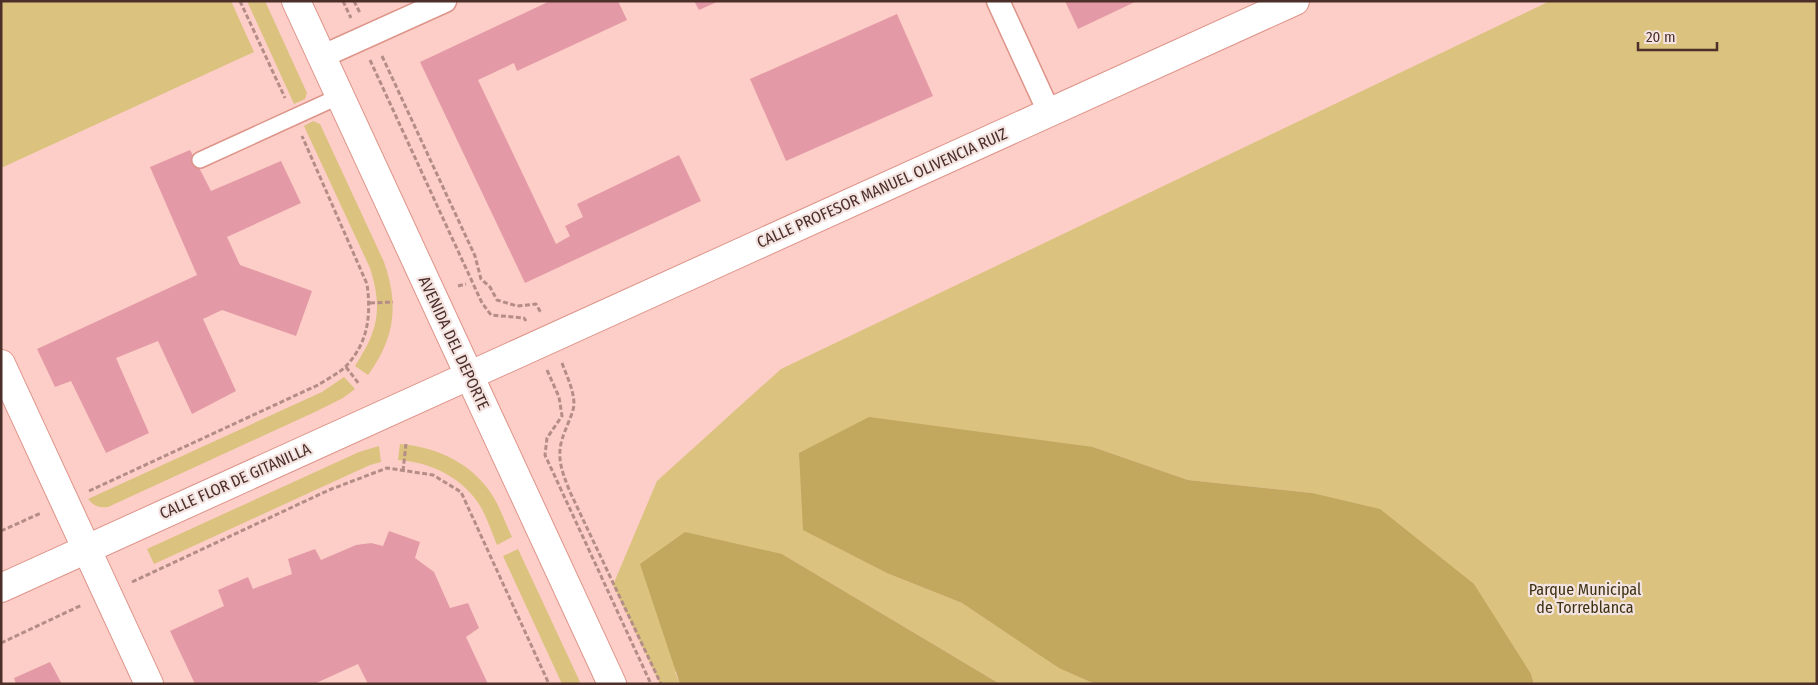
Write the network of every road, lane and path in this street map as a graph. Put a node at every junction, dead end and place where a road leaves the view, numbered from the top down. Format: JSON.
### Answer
{"nodes":[{"id":1,"x":240,"y":1,"type":"edge"},
{"id":2,"x":296,"y":1,"type":"edge"},
{"id":3,"x":343,"y":1,"type":"edge"},
{"id":4,"x":354,"y":1,"type":"edge"},
{"id":5,"x":445,"y":1,"type":"edge"},
{"id":6,"x":998,"y":1,"type":"edge"},
{"id":7,"x":1295,"y":1,"type":"edge"},
{"id":8,"x":366,"y":36,"type":"junction"},
{"id":9,"x":321,"y":56,"type":"junction"},
{"id":10,"x":340,"y":96,"type":"junction"},
{"id":11,"x":1050,"y":112,"type":"junction"},
{"id":12,"x":294,"y":117,"type":"junction"},
{"id":13,"x":200,"y":160,"type":"dead end"},
{"id":14,"x":466,"y":284,"type":"dead end"},
{"id":15,"x":457,"y":287,"type":"dead end"},
{"id":16,"x":393,"y":302,"type":"dead end"},
{"id":17,"x":370,"y":303,"type":"junction"},
{"id":18,"x":541,"y":313,"type":"dead end"},
{"id":19,"x":526,"y":323,"type":"dead end"},
{"id":20,"x":561,"y":363,"type":"dead end"},
{"id":21,"x":1,"y":364,"type":"edge"},
{"id":22,"x":346,"y":367,"type":"junction"},
{"id":23,"x":547,"y":369,"type":"dead end"},
{"id":24,"x":469,"y":376,"type":"junction"},
{"id":25,"x":359,"y":384,"type":"dead end"},
{"id":26,"x":406,"y":444,"type":"dead end"},
{"id":27,"x":403,"y":470,"type":"junction"},
{"id":28,"x":65,"y":502,"type":"junction"},
{"id":29,"x":1,"y":531,"type":"edge"},
{"id":30,"x":87,"y":549,"type":"junction"},
{"id":31,"x":128,"y":584,"type":"dead end"},
{"id":32,"x":1,"y":588,"type":"edge"},
{"id":33,"x":87,"y":603,"type":"dead end"},
{"id":34,"x":1,"y":643,"type":"edge"},
{"id":35,"x":149,"y":684,"type":"edge"},
{"id":36,"x":549,"y":684,"type":"edge"},
{"id":37,"x":612,"y":684,"type":"edge"},
{"id":38,"x":651,"y":684,"type":"edge"},
{"id":39,"x":661,"y":684,"type":"edge"}],
"edges":[{"from":1,"to":12,"type":"path"},
{"from":2,"to":9,"type":"street","name":"AVENIDA DEL DEPORTE"},
{"from":3,"to":8,"type":"path"},
{"from":4,"to":8,"type":"path"},
{"from":5,"to":8,"type":"street"},
{"from":6,"to":11,"type":"street"},
{"from":7,"to":11,"type":"street","name":"CALLE PROFESOR MANUEL OLIVENCIA RUIZ"},
{"from":8,"to":9,"type":"street"},
{"from":8,"to":18,"type":"path"},
{"from":8,"to":19,"type":"path"},
{"from":9,"to":10,"type":"street","name":"AVENIDA DEL DEPORTE"},
{"from":10,"to":12,"type":"lane"},
{"from":10,"to":24,"type":"street","name":"AVENIDA DEL DEPORTE"},
{"from":11,"to":24,"type":"street","name":"CALLE PROFESOR MANUEL OLIVENCIA RUIZ"},
{"from":12,"to":13,"type":"lane"},
{"from":12,"to":17,"type":"path"},
{"from":14,"to":15,"type":"path"},
{"from":16,"to":17,"type":"path"},
{"from":17,"to":22,"type":"path"},
{"from":20,"to":39,"type":"path"},
{"from":21,"to":28,"type":"street"},
{"from":22,"to":25,"type":"path"},
{"from":22,"to":28,"type":"path"},
{"from":23,"to":38,"type":"path"},
{"from":24,"to":30,"type":"street","name":"CALLE FLOR DE GITANILLA"},
{"from":24,"to":37,"type":"street","name":"AVENIDA DEL DEPORTE"},
{"from":26,"to":27,"type":"path"},
{"from":27,"to":31,"type":"path"},
{"from":27,"to":36,"type":"path"},
{"from":28,"to":29,"type":"path"},
{"from":28,"to":30,"type":"street"},
{"from":30,"to":32,"type":"street","name":"CALLE FLOR DE GITANILLA"},
{"from":30,"to":35,"type":"street"},
{"from":33,"to":34,"type":"path"}]}
